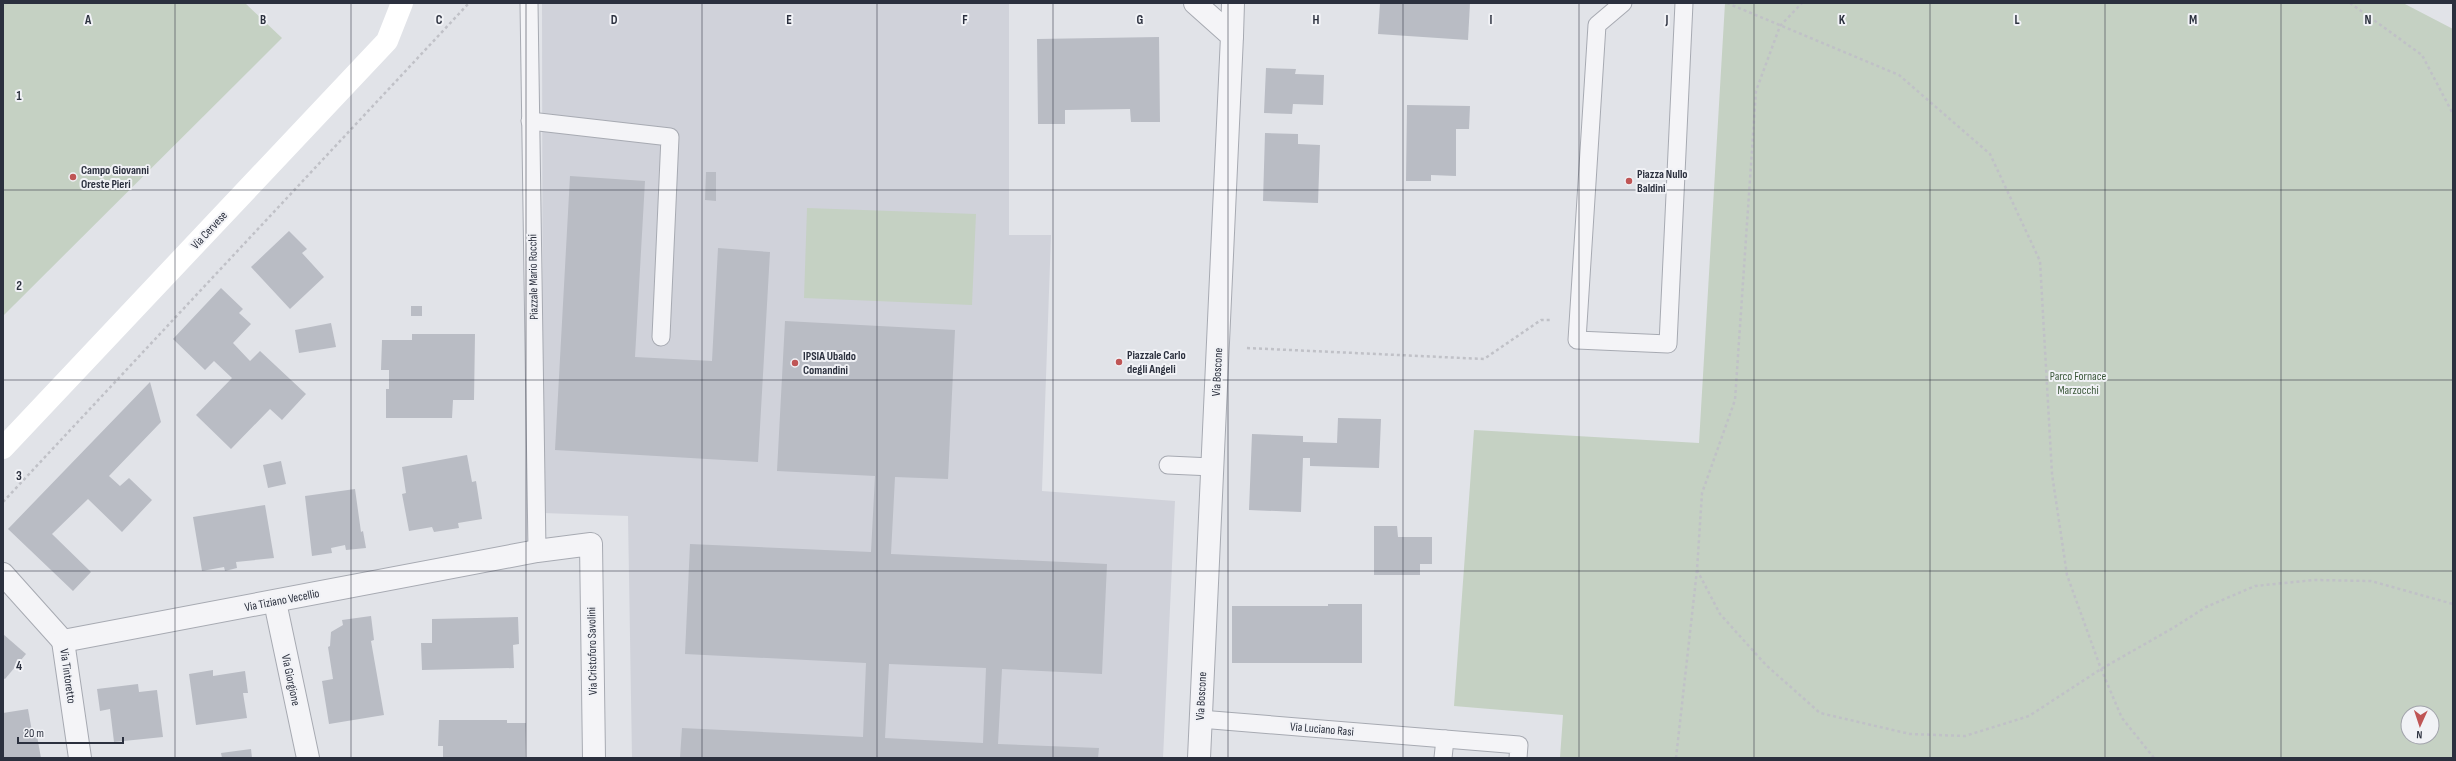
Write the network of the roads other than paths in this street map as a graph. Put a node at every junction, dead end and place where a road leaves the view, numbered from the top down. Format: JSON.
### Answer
{"nodes":[{"id":1,"x":402,"y":3,"type":"edge"},
{"id":2,"x":529,"y":3,"type":"edge"},
{"id":3,"x":1195,"y":3,"type":"edge"},
{"id":4,"x":1233,"y":3,"type":"edge"},
{"id":5,"x":1623,"y":3,"type":"edge"},
{"id":6,"x":1684,"y":3,"type":"edge"},
{"id":7,"x":1232,"y":36,"type":"junction"},
{"id":8,"x":530,"y":121,"type":"junction"},
{"id":9,"x":661,"y":337,"type":"dead end"},
{"id":10,"x":3,"y":448,"type":"edge"},
{"id":11,"x":1168,"y":465,"type":"dead end"},
{"id":12,"x":1212,"y":467,"type":"junction"},
{"id":13,"x":590,"y":544,"type":"joint"},
{"id":14,"x":537,"y":551,"type":"junction"},
{"id":15,"x":3,"y":574,"type":"edge"},
{"id":16,"x":275,"y":602,"type":"junction"},
{"id":17,"x":63,"y":642,"type":"junction"},
{"id":18,"x":1200,"y":719,"type":"junction"},
{"id":19,"x":1445,"y":739,"type":"junction"},
{"id":20,"x":80,"y":758,"type":"edge"},
{"id":21,"x":308,"y":758,"type":"edge"},
{"id":22,"x":594,"y":758,"type":"edge"},
{"id":23,"x":1199,"y":758,"type":"edge"},
{"id":24,"x":1444,"y":758,"type":"edge"},
{"id":25,"x":1518,"y":758,"type":"edge"}],
"edges":[{"from":1,"to":10,"type":"main road","name":"Via Cervese"},
{"from":2,"to":8,"type":"lane","name":"Piazzale Mario Rocchi"},
{"from":3,"to":7,"type":"street"},
{"from":4,"to":7,"type":"street","name":"Via Boscone"},
{"from":5,"to":6,"type":"lane"},
{"from":7,"to":12,"type":"street","name":"Via Boscone"},
{"from":8,"to":9,"type":"lane"},
{"from":8,"to":14,"type":"lane","name":"Piazzale Mario Rocchi"},
{"from":11,"to":12,"type":"lane"},
{"from":12,"to":18,"type":"street","name":"Via Boscone"},
{"from":13,"to":14,"type":"street","name":"Via Tiziano Vecellio"},
{"from":13,"to":22,"type":"street","name":"Via Cristoforo Savolini"},
{"from":14,"to":16,"type":"street","name":"Via Tiziano Vecellio"},
{"from":15,"to":17,"type":"street"},
{"from":16,"to":17,"type":"street","name":"Via Tiziano Vecellio"},
{"from":16,"to":21,"type":"street","name":"Via Giorgione"},
{"from":17,"to":20,"type":"street","name":"Via Tintoretto"},
{"from":18,"to":19,"type":"lane","name":"Via Luciano Rasi"},
{"from":18,"to":23,"type":"street","name":"Via Boscone"},
{"from":19,"to":24,"type":"lane"},
{"from":19,"to":25,"type":"lane","name":"Via Luciano Rasi"}]}
